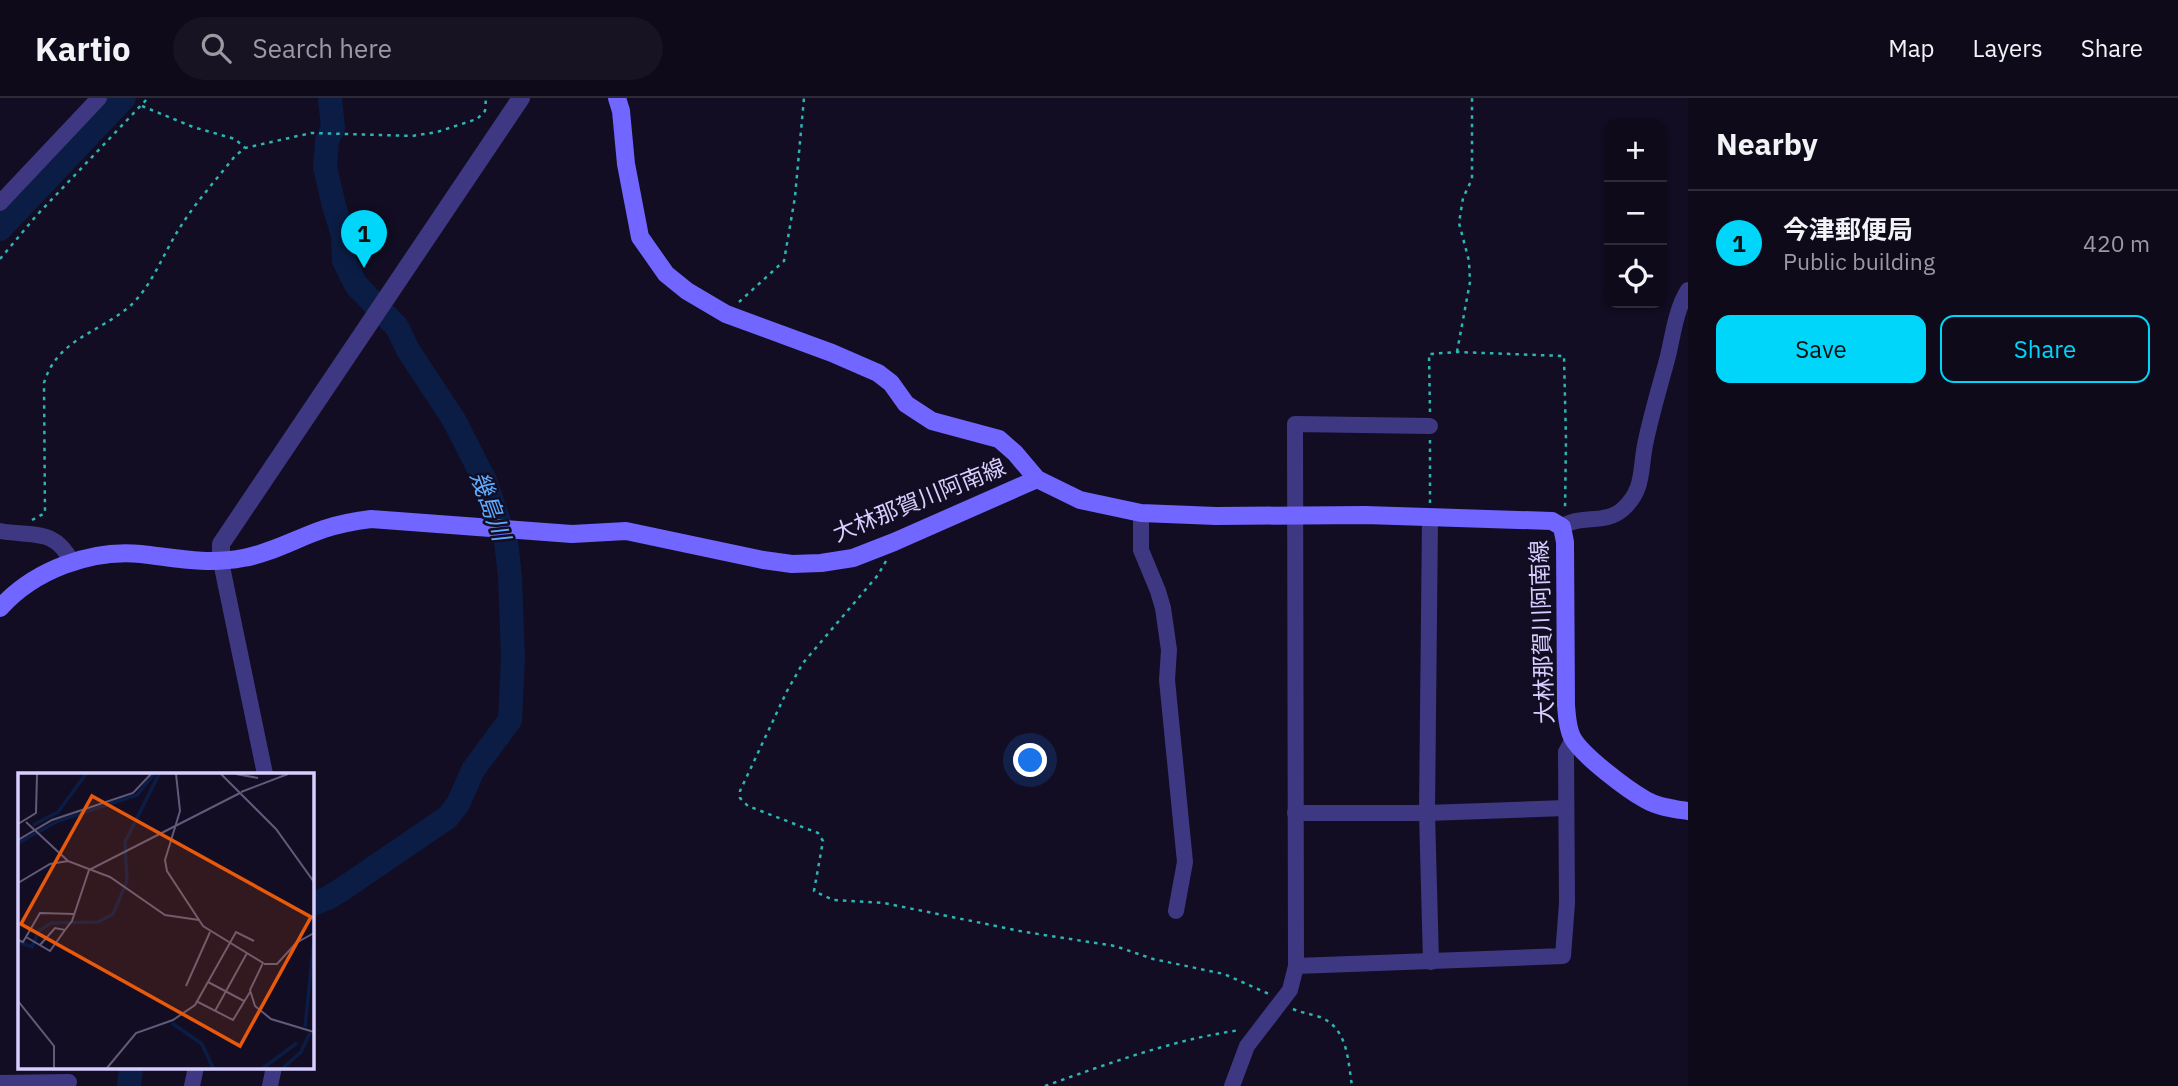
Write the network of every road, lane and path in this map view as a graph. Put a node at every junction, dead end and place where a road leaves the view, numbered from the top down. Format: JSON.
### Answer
{"nodes":[{"id":1,"x":99,"y":98,"type":"edge"},
{"id":2,"x":148,"y":98,"type":"edge"},
{"id":3,"x":486,"y":98,"type":"edge"},
{"id":4,"x":521,"y":98,"type":"edge"},
{"id":5,"x":617,"y":98,"type":"edge"},
{"id":6,"x":804,"y":98,"type":"edge"},
{"id":7,"x":1472,"y":98,"type":"edge"},
{"id":8,"x":141,"y":106,"type":"junction"},
{"id":9,"x":245,"y":148,"type":"junction"},
{"id":10,"x":0,"y":203,"type":"edge"},
{"id":11,"x":0,"y":259,"type":"edge"},
{"id":12,"x":1688,"y":290,"type":"edge"},
{"id":13,"x":726,"y":314,"type":"junction"},
{"id":14,"x":1457,"y":352,"type":"junction"},
{"id":15,"x":1430,"y":426,"type":"junction"},
{"id":16,"x":1037,"y":479,"type":"junction"},
{"id":17,"x":1141,"y":513,"type":"junction"},
{"id":18,"x":1296,"y":516,"type":"junction"},
{"id":19,"x":1430,"y":517,"type":"junction"},
{"id":20,"x":1565,"y":525,"type":"junction"},
{"id":21,"x":0,"y":531,"type":"edge"},
{"id":22,"x":17,"y":534,"type":"junction"},
{"id":23,"x":894,"y":542,"type":"junction"},
{"id":24,"x":72,"y":562,"type":"junction"},
{"id":25,"x":221,"y":562,"type":"junction"},
{"id":26,"x":0,"y":608,"type":"edge"},
{"id":27,"x":1573,"y":739,"type":"junction"},
{"id":28,"x":265,"y":773,"type":"edge"},
{"id":29,"x":1565,"y":808,"type":"junction"},
{"id":30,"x":1688,"y":811,"type":"edge"},
{"id":31,"x":1295,"y":813,"type":"junction"},
{"id":32,"x":1427,"y":813,"type":"junction"},
{"id":33,"x":1176,"y":911,"type":"dead end"},
{"id":34,"x":1431,"y":962,"type":"junction"},
{"id":35,"x":1296,"y":965,"type":"junction"},
{"id":36,"x":1282,"y":1003,"type":"junction"},
{"id":37,"x":1262,"y":1026,"type":"junction"},
{"id":38,"x":196,"y":1068,"type":"edge"},
{"id":39,"x":274,"y":1068,"type":"edge"},
{"id":40,"x":69,"y":1078,"type":"edge"},
{"id":41,"x":0,"y":1083,"type":"edge"},
{"id":42,"x":192,"y":1086,"type":"edge"},
{"id":43,"x":270,"y":1086,"type":"edge"},
{"id":44,"x":1045,"y":1086,"type":"edge"},
{"id":45,"x":1232,"y":1086,"type":"edge"},
{"id":46,"x":1352,"y":1086,"type":"edge"}],
"edges":[{"from":1,"to":10,"type":"street"},
{"from":2,"to":8,"type":"path"},
{"from":3,"to":9,"type":"path"},
{"from":4,"to":25,"type":"street"},
{"from":5,"to":13,"type":"main road"},
{"from":6,"to":13,"type":"path"},
{"from":7,"to":14,"type":"path"},
{"from":8,"to":9,"type":"path"},
{"from":8,"to":11,"type":"path"},
{"from":9,"to":22,"type":"path"},
{"from":12,"to":20,"type":"street"},
{"from":13,"to":16,"type":"main road"},
{"from":14,"to":15,"type":"path"},
{"from":14,"to":20,"type":"path"},
{"from":15,"to":18,"type":"street"},
{"from":15,"to":19,"type":"path"},
{"from":16,"to":17,"type":"main road","name":"大林那賀川阿南線"},
{"from":16,"to":23,"type":"main road","name":"大林那賀川阿南線"},
{"from":17,"to":18,"type":"main road","name":"大林那賀川阿南線"},
{"from":17,"to":33,"type":"street"},
{"from":18,"to":19,"type":"main road","name":"大林那賀川阿南線"},
{"from":18,"to":31,"type":"street"},
{"from":19,"to":20,"type":"main road","name":"大林那賀川阿南線"},
{"from":19,"to":32,"type":"street"},
{"from":20,"to":27,"type":"main road","name":"大林那賀川阿南線"},
{"from":21,"to":22,"type":"street"},
{"from":22,"to":24,"type":"street"},
{"from":23,"to":25,"type":"main road","name":"大林那賀川阿南線"},
{"from":23,"to":36,"type":"path"},
{"from":24,"to":25,"type":"main road","name":"大林那賀川阿南線"},
{"from":24,"to":26,"type":"main road","name":"大林那賀川阿南線"},
{"from":25,"to":28,"type":"street"},
{"from":27,"to":29,"type":"street"},
{"from":27,"to":30,"type":"main road","name":"大林那賀川阿南線"},
{"from":29,"to":32,"type":"street"},
{"from":29,"to":34,"type":"street"},
{"from":31,"to":32,"type":"street"},
{"from":31,"to":35,"type":"street"},
{"from":32,"to":34,"type":"street"},
{"from":34,"to":35,"type":"street"},
{"from":35,"to":36,"type":"street"},
{"from":36,"to":37,"type":"street"},
{"from":36,"to":46,"type":"path"},
{"from":37,"to":44,"type":"path"},
{"from":37,"to":45,"type":"street"},
{"from":38,"to":42,"type":"street"},
{"from":39,"to":43,"type":"street"},
{"from":40,"to":41,"type":"street"}]}
